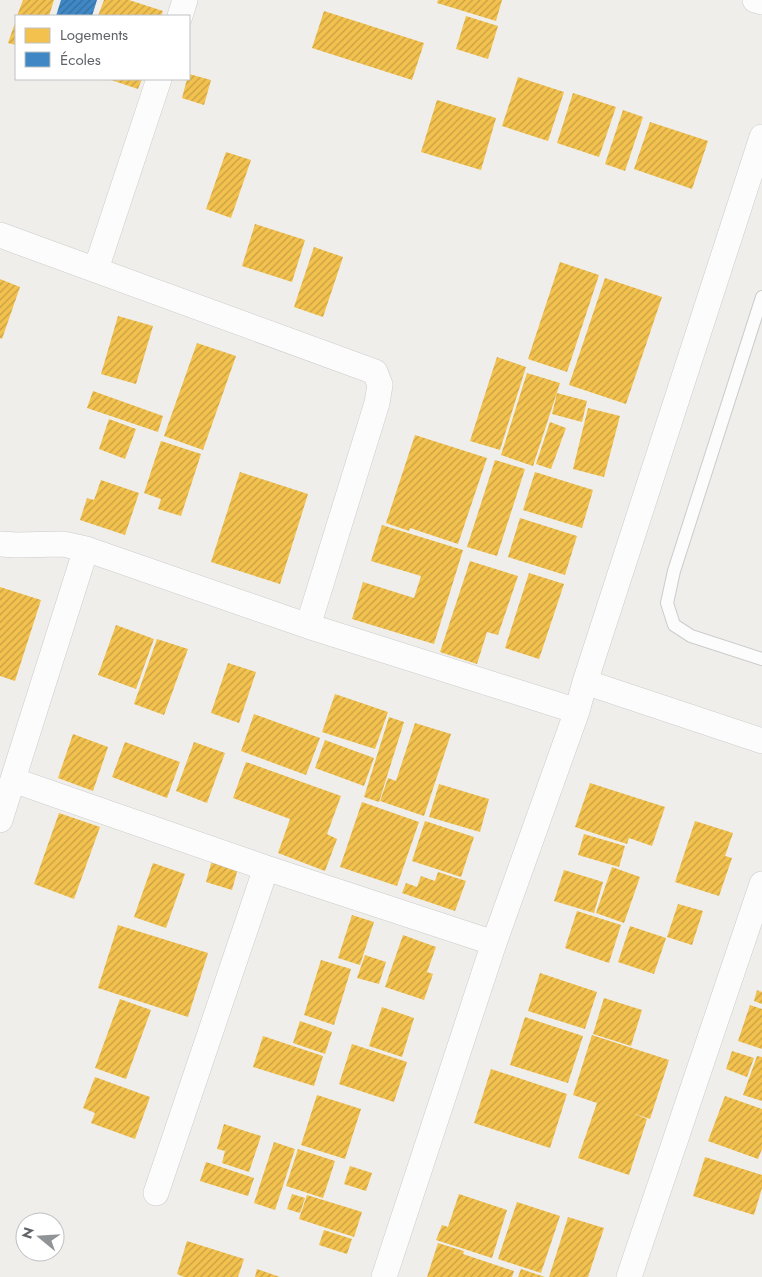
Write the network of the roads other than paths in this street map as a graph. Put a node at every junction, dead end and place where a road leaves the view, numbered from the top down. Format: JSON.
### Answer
{"nodes":[{"id":1,"x":185,"y":0,"type":"edge"},
{"id":2,"x":755,"y":0,"type":"edge"},
{"id":3,"x":762,"y":2,"type":"edge"},
{"id":4,"x":180,"y":15,"type":"edge"},
{"id":5,"x":159,"y":80,"type":"edge"},
{"id":6,"x":762,"y":137,"type":"edge"},
{"id":7,"x":0,"y":235,"type":"edge"},
{"id":8,"x":96,"y":269,"type":"junction"},
{"id":9,"x":762,"y":297,"type":"edge"},
{"id":10,"x":0,"y":544,"type":"edge"},
{"id":11,"x":86,"y":550,"type":"junction"},
{"id":12,"x":308,"y":626,"type":"junction"},
{"id":13,"x":762,"y":659,"type":"edge"},
{"id":14,"x":585,"y":682,"type":"junction"},
{"id":15,"x":577,"y":711,"type":"junction"},
{"id":16,"x":762,"y":742,"type":"edge"},
{"id":17,"x":13,"y":780,"type":"junction"},
{"id":18,"x":0,"y":820,"type":"edge"},
{"id":19,"x":266,"y":868,"type":"junction"},
{"id":20,"x":762,"y":884,"type":"edge"},
{"id":21,"x":494,"y":943,"type":"junction"},
{"id":22,"x":156,"y":1194,"type":"dead end"},
{"id":23,"x":384,"y":1277,"type":"edge"},
{"id":24,"x":629,"y":1277,"type":"edge"}],
"edges":[{"from":1,"to":4,"type":"street"},
{"from":2,"to":3,"type":"street"},
{"from":5,"to":8,"type":"street"},
{"from":6,"to":14,"type":"street"},
{"from":7,"to":8,"type":"street"},
{"from":8,"to":12,"type":"street"},
{"from":9,"to":13,"type":"lane"},
{"from":10,"to":11,"type":"street"},
{"from":11,"to":12,"type":"street"},
{"from":11,"to":17,"type":"street"},
{"from":12,"to":15,"type":"street"},
{"from":14,"to":15,"type":"street"},
{"from":14,"to":16,"type":"street"},
{"from":15,"to":21,"type":"street"},
{"from":17,"to":18,"type":"street"},
{"from":17,"to":19,"type":"street"},
{"from":19,"to":21,"type":"street"},
{"from":19,"to":22,"type":"street"},
{"from":20,"to":24,"type":"street"},
{"from":21,"to":23,"type":"street"}]}
